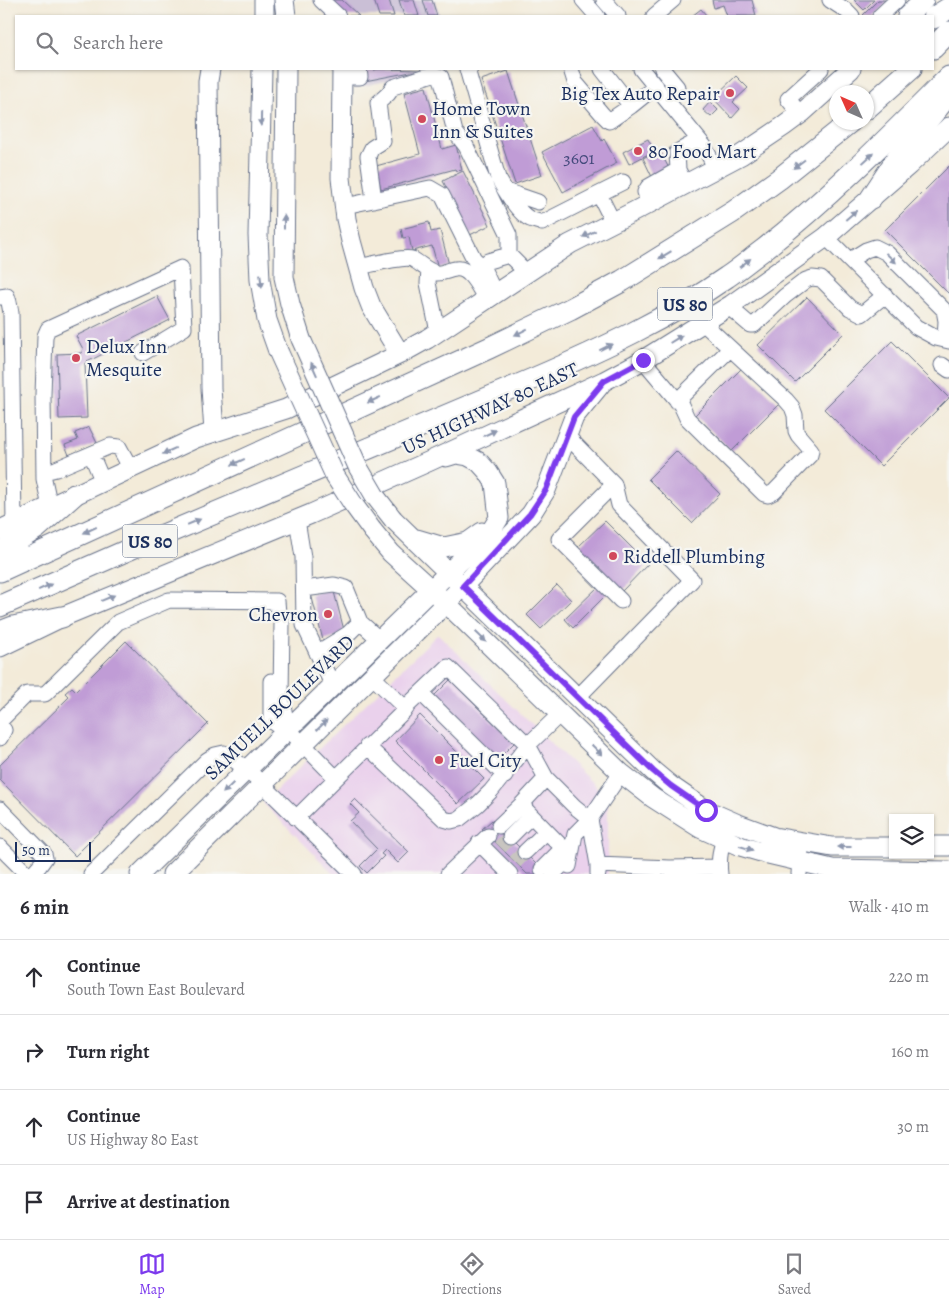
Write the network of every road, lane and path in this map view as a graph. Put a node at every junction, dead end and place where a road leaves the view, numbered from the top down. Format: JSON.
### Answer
{"nodes":[{"id":1,"x":264,"y":0,"type":"edge"},
{"id":2,"x":284,"y":0,"type":"edge"},
{"id":3,"x":321,"y":0,"type":"edge"},
{"id":4,"x":583,"y":0,"type":"edge"},
{"id":5,"x":604,"y":0,"type":"edge"},
{"id":6,"x":673,"y":0,"type":"edge"},
{"id":7,"x":830,"y":0,"type":"edge"},
{"id":8,"x":897,"y":0,"type":"edge"},
{"id":9,"x":924,"y":0,"type":"edge"},
{"id":10,"x":949,"y":8,"type":"edge"},
{"id":11,"x":264,"y":15,"type":"edge"},
{"id":12,"x":286,"y":15,"type":"edge"},
{"id":13,"x":337,"y":15,"type":"edge"},
{"id":14,"x":596,"y":15,"type":"edge"},
{"id":15,"x":617,"y":15,"type":"edge"},
{"id":16,"x":655,"y":15,"type":"edge"},
{"id":17,"x":851,"y":15,"type":"edge"},
{"id":18,"x":881,"y":15,"type":"edge"},
{"id":19,"x":908,"y":15,"type":"edge"},
{"id":20,"x":934,"y":17,"type":"edge"},
{"id":21,"x":949,"y":32,"type":"edge"},
{"id":22,"x":934,"y":47,"type":"edge"},
{"id":23,"x":210,"y":70,"type":"edge"},
{"id":24,"x":261,"y":70,"type":"edge"},
{"id":25,"x":286,"y":70,"type":"edge"},
{"id":26,"x":467,"y":70,"type":"edge"},
{"id":27,"x":571,"y":70,"type":"edge"},
{"id":28,"x":603,"y":70,"type":"edge"},
{"id":29,"x":642,"y":70,"type":"edge"},
{"id":30,"x":663,"y":70,"type":"edge"},
{"id":31,"x":821,"y":70,"type":"edge"},
{"id":32,"x":850,"y":70,"type":"edge"},
{"id":33,"x":910,"y":70,"type":"edge"},
{"id":34,"x":348,"y":71,"type":"edge"},
{"id":35,"x":949,"y":76,"type":"edge"},
{"id":36,"x":656,"y":86,"type":"junction"},
{"id":37,"x":677,"y":87,"type":"dead end"},
{"id":38,"x":949,"y":92,"type":"edge"},
{"id":39,"x":874,"y":102,"type":"edge"},
{"id":40,"x":631,"y":106,"type":"junction"},
{"id":41,"x":800,"y":114,"type":"junction"},
{"id":42,"x":949,"y":127,"type":"edge"},
{"id":43,"x":840,"y":130,"type":"edge"},
{"id":44,"x":699,"y":140,"type":"junction"},
{"id":45,"x":716,"y":169,"type":"junction"},
{"id":46,"x":682,"y":177,"type":"junction"},
{"id":47,"x":623,"y":182,"type":"dead end"},
{"id":48,"x":506,"y":192,"type":"junction"},
{"id":49,"x":599,"y":194,"type":"junction"},
{"id":50,"x":871,"y":198,"type":"junction"},
{"id":51,"x":374,"y":200,"type":"junction"},
{"id":52,"x":344,"y":206,"type":"junction"},
{"id":53,"x":562,"y":213,"type":"junction"},
{"id":54,"x":613,"y":222,"type":"junction"},
{"id":55,"x":826,"y":237,"type":"junction"},
{"id":56,"x":509,"y":255,"type":"junction"},
{"id":57,"x":850,"y":260,"type":"junction"},
{"id":58,"x":482,"y":266,"type":"junction"},
{"id":59,"x":358,"y":267,"type":"junction"},
{"id":60,"x":428,"y":270,"type":"junction"},
{"id":61,"x":527,"y":273,"type":"junction"},
{"id":62,"x":884,"y":295,"type":"junction"},
{"id":63,"x":490,"y":296,"type":"junction"},
{"id":64,"x":0,"y":297,"type":"edge"},
{"id":65,"x":729,"y":307,"type":"junction"},
{"id":66,"x":703,"y":323,"type":"junction"},
{"id":67,"x":211,"y":325,"type":"junction"},
{"id":68,"x":184,"y":328,"type":"junction"},
{"id":69,"x":438,"y":332,"type":"junction"},
{"id":70,"x":947,"y":340,"type":"edge"},
{"id":71,"x":730,"y":349,"type":"junction"},
{"id":72,"x":143,"y":353,"type":"dead end"},
{"id":73,"x":400,"y":354,"type":"junction"},
{"id":74,"x":643,"y":360,"type":"junction"},
{"id":75,"x":604,"y":381,"type":"junction"},
{"id":76,"x":677,"y":401,"type":"junction"},
{"id":77,"x":214,"y":432,"type":"junction"},
{"id":78,"x":567,"y":436,"type":"junction"},
{"id":79,"x":91,"y":454,"type":"junction"},
{"id":80,"x":430,"y":461,"type":"junction"},
{"id":81,"x":131,"y":469,"type":"junction"},
{"id":82,"x":44,"y":472,"type":"junction"},
{"id":83,"x":103,"y":482,"type":"junction"},
{"id":84,"x":614,"y":484,"type":"junction"},
{"id":85,"x":7,"y":495,"type":"edge"},
{"id":86,"x":74,"y":495,"type":"junction"},
{"id":87,"x":497,"y":505,"type":"junction"},
{"id":88,"x":50,"y":506,"type":"junction"},
{"id":89,"x":297,"y":520,"type":"junction"},
{"id":90,"x":7,"y":526,"type":"edge"},
{"id":91,"x":412,"y":538,"type":"junction"},
{"id":92,"x":0,"y":552,"type":"edge"},
{"id":93,"x":0,"y":571,"type":"edge"},
{"id":94,"x":456,"y":580,"type":"junction"},
{"id":95,"x":304,"y":589,"type":"junction"},
{"id":96,"x":432,"y":590,"type":"junction"},
{"id":97,"x":621,"y":601,"type":"dead end"},
{"id":98,"x":446,"y":603,"type":"junction"},
{"id":99,"x":0,"y":606,"type":"edge"},
{"id":100,"x":304,"y":612,"type":"junction"},
{"id":101,"x":278,"y":613,"type":"junction"},
{"id":102,"x":62,"y":617,"type":"junction"},
{"id":103,"x":360,"y":622,"type":"junction"},
{"id":104,"x":0,"y":632,"type":"edge"},
{"id":105,"x":380,"y":640,"type":"junction"},
{"id":106,"x":0,"y":647,"type":"edge"},
{"id":107,"x":316,"y":652,"type":"junction"},
{"id":108,"x":372,"y":676,"type":"junction"},
{"id":109,"x":333,"y":686,"type":"junction"},
{"id":110,"x":421,"y":693,"type":"junction"},
{"id":111,"x":577,"y":698,"type":"junction"},
{"id":112,"x":405,"y":708,"type":"junction"},
{"id":113,"x":560,"y":714,"type":"junction"},
{"id":114,"x":0,"y":720,"type":"edge"},
{"id":115,"x":0,"y":725,"type":"edge"},
{"id":116,"x":288,"y":730,"type":"junction"},
{"id":117,"x":0,"y":738,"type":"edge"},
{"id":118,"x":303,"y":744,"type":"junction"},
{"id":119,"x":367,"y":746,"type":"junction"},
{"id":120,"x":528,"y":746,"type":"junction"},
{"id":121,"x":247,"y":769,"type":"junction"},
{"id":122,"x":621,"y":773,"type":"junction"},
{"id":123,"x":505,"y":776,"type":"junction"},
{"id":124,"x":336,"y":778,"type":"junction"},
{"id":125,"x":546,"y":778,"type":"junction"},
{"id":126,"x":262,"y":784,"type":"junction"},
{"id":127,"x":0,"y":809,"type":"edge"},
{"id":128,"x":526,"y":811,"type":"junction"},
{"id":129,"x":296,"y":818,"type":"junction"},
{"id":130,"x":590,"y":819,"type":"junction"},
{"id":131,"x":732,"y":821,"type":"junction"},
{"id":132,"x":546,"y":832,"type":"junction"},
{"id":133,"x":489,"y":835,"type":"junction"},
{"id":134,"x":724,"y":839,"type":"junction"},
{"id":135,"x":801,"y":842,"type":"junction"},
{"id":136,"x":934,"y":846,"type":"edge"},
{"id":137,"x":949,"y":846,"type":"edge"},
{"id":138,"x":0,"y":847,"type":"edge"},
{"id":139,"x":500,"y":847,"type":"junction"},
{"id":140,"x":568,"y":847,"type":"junction"},
{"id":141,"x":889,"y":847,"type":"edge"},
{"id":142,"x":514,"y":865,"type":"edge"},
{"id":143,"x":799,"y":868,"type":"edge"},
{"id":144,"x":598,"y":870,"type":"edge"},
{"id":145,"x":720,"y":871,"type":"edge"},
{"id":146,"x":949,"y":871,"type":"edge"},
{"id":147,"x":548,"y":872,"type":"edge"},
{"id":148,"x":27,"y":874,"type":"edge"},
{"id":149,"x":32,"y":874,"type":"edge"},
{"id":150,"x":91,"y":874,"type":"edge"},
{"id":151,"x":140,"y":874,"type":"edge"},
{"id":152,"x":172,"y":874,"type":"edge"},
{"id":153,"x":354,"y":874,"type":"edge"},
{"id":154,"x":448,"y":874,"type":"edge"},
{"id":155,"x":568,"y":874,"type":"edge"}],
"edges":[{"from":1,"to":11,"type":"main road"},
{"from":2,"to":12,"type":"main road"},
{"from":3,"to":13,"type":"street"},
{"from":4,"to":14,"type":"street"},
{"from":5,"to":15,"type":"street"},
{"from":6,"to":16,"type":"street"},
{"from":7,"to":17,"type":"street"},
{"from":8,"to":18,"type":"street"},
{"from":9,"to":19,"type":"main road"},
{"from":10,"to":20,"type":"highway"},
{"from":21,"to":22,"type":"highway"},
{"from":23,"to":67,"type":"main road"},
{"from":24,"to":96,"type":"main road","one_way":true,"bridge":true},
{"from":91,"to":25,"type":"main road","one_way":true,"bridge":true},
{"from":26,"to":48,"type":"street"},
{"from":27,"to":40,"type":"street"},
{"from":28,"to":40,"type":"street"},
{"from":29,"to":36,"type":"street"},
{"from":30,"to":37,"type":"street"},
{"from":31,"to":41,"type":"street"},
{"from":32,"to":41,"type":"main road"},
{"from":33,"to":39,"type":"highway"},
{"from":34,"to":52,"type":"main road"},
{"from":99,"to":35,"type":"highway","number":"US 80","one_way":true},
{"from":36,"to":40,"type":"street"},
{"from":36,"to":44,"type":"street"},
{"from":38,"to":50,"type":"highway"},
{"from":41,"to":45,"type":"main road"},
{"from":42,"to":50,"type":"main road","name":"US HIGHWAY 80 EAST"},
{"from":43,"to":93,"type":"highway","number":"US 80","one_way":true},
{"from":44,"to":45,"type":"street"},
{"from":44,"to":46,"type":"street"},
{"from":45,"to":46,"type":"main road"},
{"from":46,"to":54,"type":"main road"},
{"from":47,"to":49,"type":"street"},
{"from":48,"to":53,"type":"street"},
{"from":48,"to":53,"type":"street"},
{"from":49,"to":53,"type":"street"},
{"from":49,"to":54,"type":"street"},
{"from":55,"to":50,"type":"main road","name":"US HIGHWAY 80 EAST","one_way":true},
{"from":51,"to":52,"type":"street"},
{"from":51,"to":56,"type":"street"},
{"from":51,"to":58,"type":"street"},
{"from":52,"to":59,"type":"main road"},
{"from":54,"to":61,"type":"main road","one_way":true},
{"from":55,"to":57,"type":"street"},
{"from":55,"to":65,"type":"main road","name":"US HIGHWAY 80 EAST"},
{"from":56,"to":58,"type":"street"},
{"from":56,"to":61,"type":"street"},
{"from":57,"to":62,"type":"street"},
{"from":57,"to":70,"type":"street","one_way":true},
{"from":58,"to":63,"type":"street"},
{"from":59,"to":60,"type":"street"},
{"from":59,"to":73,"type":"main road"},
{"from":60,"to":63,"type":"street"},
{"from":60,"to":69,"type":"street"},
{"from":61,"to":63,"type":"main road"},
{"from":62,"to":65,"type":"street"},
{"from":62,"to":70,"type":"street"},
{"from":63,"to":69,"type":"main road"},
{"from":64,"to":85,"type":"street"},
{"from":65,"to":66,"type":"main road","name":"US HIGHWAY 80 EAST"},
{"from":66,"to":71,"type":"street"},
{"from":74,"to":66,"type":"main road","name":"US HIGHWAY 80 EAST","one_way":true},
{"from":67,"to":68,"type":"street"},
{"from":67,"to":77,"type":"main road"},
{"from":68,"to":72,"type":"street"},
{"from":68,"to":82,"type":"street"},
{"from":69,"to":73,"type":"main road"},
{"from":71,"to":76,"type":"street"},
{"from":71,"to":76,"type":"street"},
{"from":73,"to":77,"type":"main road"},
{"from":74,"to":75,"type":"main road","name":"US HIGHWAY 80 EAST"},
{"from":74,"to":76,"type":"street"},
{"from":75,"to":78,"type":"main road"},
{"from":80,"to":75,"type":"main road","name":"US HIGHWAY 80 EAST","one_way":true},
{"from":77,"to":81,"type":"main road","one_way":true},
{"from":78,"to":84,"type":"street"},
{"from":78,"to":94,"type":"main road"},
{"from":79,"to":81,"type":"street"},
{"from":79,"to":82,"type":"street"},
{"from":79,"to":83,"type":"street"},
{"from":80,"to":87,"type":"main road"},
{"from":80,"to":89,"type":"main road","name":"US HIGHWAY 80 EAST"},
{"from":81,"to":83,"type":"main road"},
{"from":82,"to":88,"type":"street"},
{"from":83,"to":86,"type":"main road"},
{"from":84,"to":97,"type":"street"},
{"from":84,"to":111,"type":"street"},
{"from":85,"to":90,"type":"street"},
{"from":86,"to":88,"type":"main road"},
{"from":86,"to":92,"type":"highway"},
{"from":87,"to":91,"type":"main road"},
{"from":87,"to":94,"type":"main road"},
{"from":88,"to":90,"type":"main road"},
{"from":89,"to":95,"type":"street"},
{"from":102,"to":89,"type":"main road","name":"US HIGHWAY 80 EAST","one_way":true},
{"from":91,"to":94,"type":"main road"},
{"from":94,"to":96,"type":"main road","name":"SAMUELL BOULEVARD"},
{"from":94,"to":98,"type":"main road","name":"SAMUELL BOULEVARD"},
{"from":94,"to":111,"type":"main road"},
{"from":95,"to":100,"type":"street"},
{"from":95,"to":103,"type":"street"},
{"from":96,"to":98,"type":"main road"},
{"from":96,"to":105,"type":"main road","name":"SAMUELL BOULEVARD"},
{"from":98,"to":108,"type":"main road","name":"SAMUELL BOULEVARD"},
{"from":98,"to":113,"type":"main road","one_way":true},
{"from":100,"to":101,"type":"street"},
{"from":100,"to":107,"type":"street"},
{"from":101,"to":114,"type":"street"},
{"from":101,"to":116,"type":"street"},
{"from":102,"to":104,"type":"highway"},
{"from":102,"to":106,"type":"main road","name":"US HIGHWAY 80 EAST"},
{"from":103,"to":105,"type":"street"},
{"from":103,"to":107,"type":"street"},
{"from":105,"to":109,"type":"main road","name":"SAMUELL BOULEVARD"},
{"from":107,"to":109,"type":"street"},
{"from":108,"to":112,"type":"street"},
{"from":118,"to":108,"type":"main road","name":"SAMUELL BOULEVARD","one_way":true},
{"from":109,"to":116,"type":"main road","name":"SAMUELL BOULEVARD"},
{"from":110,"to":112,"type":"street"},
{"from":110,"to":120,"type":"street"},
{"from":110,"to":123,"type":"street"},
{"from":111,"to":113,"type":"main road"},
{"from":111,"to":131,"type":"main road"},
{"from":112,"to":119,"type":"street"},
{"from":113,"to":120,"type":"street"},
{"from":113,"to":122,"type":"main road","one_way":true},
{"from":115,"to":117,"type":"street"},
{"from":116,"to":118,"type":"street"},
{"from":116,"to":121,"type":"main road","name":"SAMUELL BOULEVARD"},
{"from":118,"to":124,"type":"street"},
{"from":118,"to":126,"type":"main road","name":"SAMUELL BOULEVARD"},
{"from":119,"to":123,"type":"street"},
{"from":119,"to":124,"type":"street"},
{"from":120,"to":123,"type":"street"},
{"from":120,"to":125,"type":"street"},
{"from":121,"to":126,"type":"street"},
{"from":121,"to":150,"type":"street"},
{"from":121,"to":151,"type":"main road","name":"SAMUELL BOULEVARD","one_way":true},
{"from":122,"to":130,"type":"street"},
{"from":122,"to":134,"type":"main road"},
{"from":124,"to":129,"type":"street"},
{"from":125,"to":128,"type":"street"},
{"from":125,"to":130,"type":"street"},
{"from":126,"to":129,"type":"street"},
{"from":126,"to":152,"type":"main road","name":"SAMUELL BOULEVARD"},
{"from":127,"to":149,"type":"street"},
{"from":128,"to":132,"type":"street"},
{"from":128,"to":133,"type":"street"},
{"from":128,"to":139,"type":"street"},
{"from":129,"to":153,"type":"street"},
{"from":130,"to":140,"type":"street"},
{"from":130,"to":144,"type":"street"},
{"from":131,"to":134,"type":"street"},
{"from":131,"to":135,"type":"main road"},
{"from":132,"to":140,"type":"street"},
{"from":132,"to":142,"type":"street"},
{"from":133,"to":139,"type":"street"},
{"from":133,"to":154,"type":"street"},
{"from":134,"to":143,"type":"main road","one_way":true},
{"from":134,"to":145,"type":"street"},
{"from":141,"to":135,"type":"main road","one_way":true},
{"from":135,"to":143,"type":"street"},
{"from":136,"to":137,"type":"main road"},
{"from":138,"to":148,"type":"street"},
{"from":139,"to":142,"type":"street"},
{"from":140,"to":147,"type":"street"},
{"from":140,"to":155,"type":"street"},
{"from":143,"to":146,"type":"main road"},
{"from":144,"to":145,"type":"street"}]}
